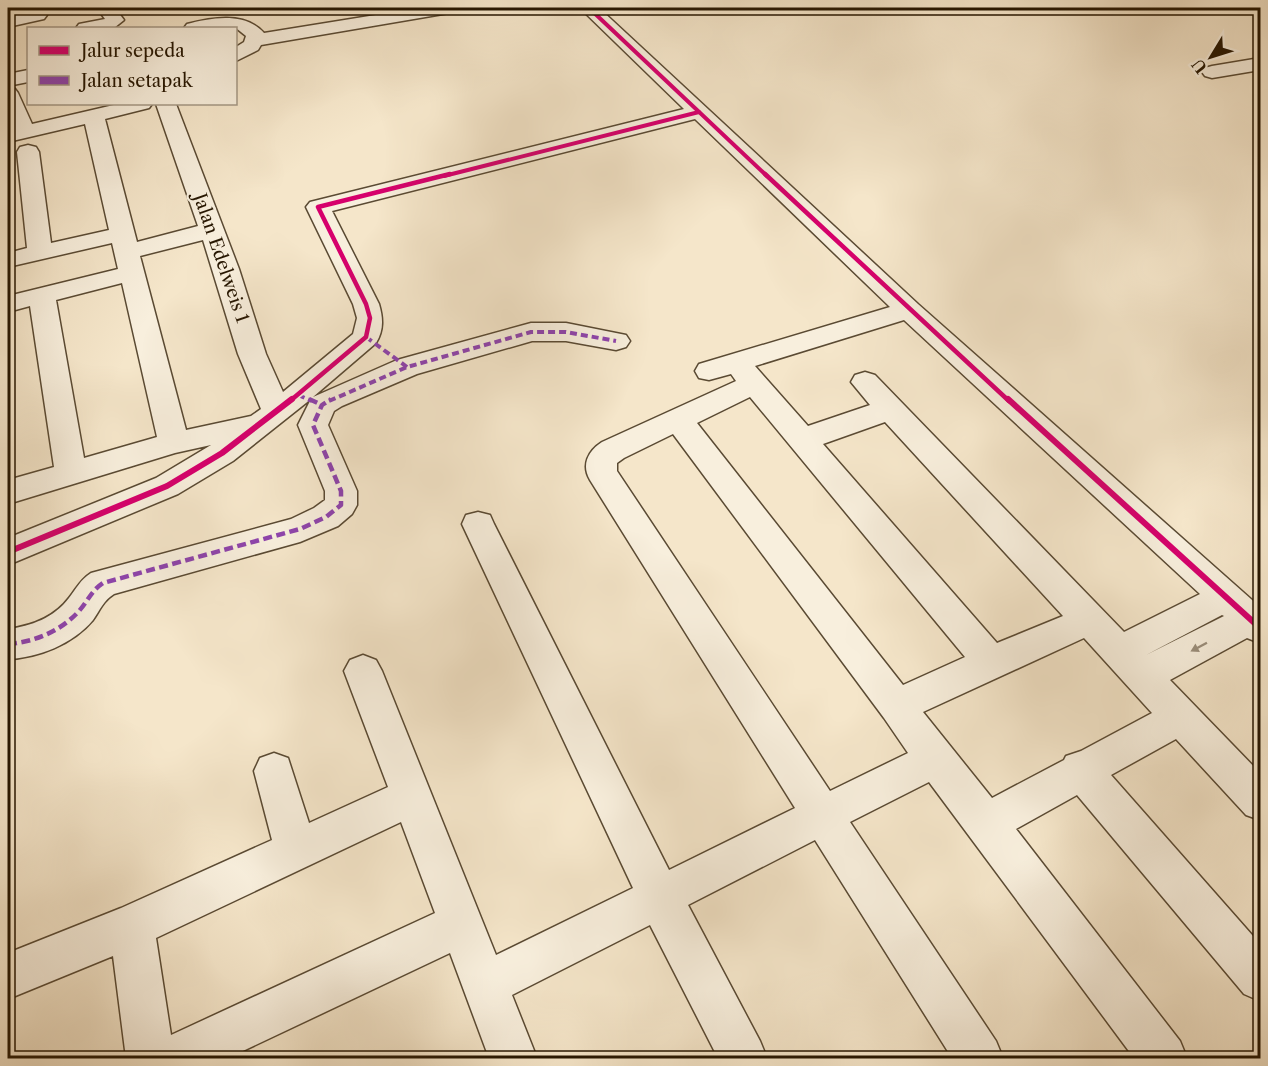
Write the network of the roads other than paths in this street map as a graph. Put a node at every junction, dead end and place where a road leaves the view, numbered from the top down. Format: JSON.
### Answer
{"nodes":[{"id":1,"x":106,"y":8,"type":"edge"},
{"id":2,"x":198,"y":8,"type":"edge"},
{"id":3,"x":381,"y":8,"type":"edge"},
{"id":4,"x":449,"y":8,"type":"edge"},
{"id":5,"x":589,"y":8,"type":"edge"},
{"id":6,"x":39,"y":17,"type":"edge"},
{"id":7,"x":8,"y":22,"type":"edge"},
{"id":8,"x":91,"y":27,"type":"edge"},
{"id":9,"x":201,"y":27,"type":"edge"},
{"id":10,"x":252,"y":34,"type":"junction"},
{"id":11,"x":237,"y":54,"type":"edge"},
{"id":12,"x":1260,"y":64,"type":"edge"},
{"id":13,"x":1212,"y":72,"type":"dead end"},
{"id":14,"x":27,"y":76,"type":"edge"},
{"id":15,"x":8,"y":81,"type":"edge"},
{"id":16,"x":27,"y":88,"type":"edge"},
{"id":17,"x":8,"y":93,"type":"edge"},
{"id":18,"x":140,"y":105,"type":"edge"},
{"id":19,"x":166,"y":105,"type":"edge"},
{"id":20,"x":699,"y":112,"type":"junction"},
{"id":21,"x":91,"y":131,"type":"junction"},
{"id":22,"x":23,"y":145,"type":"edge"},
{"id":23,"x":212,"y":230,"type":"junction"},
{"id":24,"x":40,"y":253,"type":"junction"},
{"id":25,"x":126,"y":253,"type":"junction"},
{"id":26,"x":8,"y":260,"type":"edge"},
{"id":27,"x":42,"y":296,"type":"junction"},
{"id":28,"x":8,"y":304,"type":"edge"},
{"id":29,"x":909,"y":310,"type":"junction"},
{"id":30,"x":366,"y":337,"type":"junction"},
{"id":31,"x":616,"y":341,"type":"dead end"},
{"id":32,"x":407,"y":367,"type":"junction"},
{"id":33,"x":733,"y":373,"type":"junction"},
{"id":34,"x":865,"y":382,"type":"dead end"},
{"id":35,"x":289,"y":409,"type":"junction"},
{"id":36,"x":890,"y":409,"type":"junction"},
{"id":37,"x":678,"y":420,"type":"junction"},
{"id":38,"x":804,"y":439,"type":"junction"},
{"id":39,"x":174,"y":443,"type":"junction"},
{"id":40,"x":71,"y":474,"type":"junction"},
{"id":41,"x":8,"y":492,"type":"edge"},
{"id":42,"x":478,"y":524,"type":"dead end"},
{"id":43,"x":8,"y":552,"type":"edge"},
{"id":44,"x":1246,"y":615,"type":"edge"},
{"id":45,"x":1090,"y":620,"type":"junction"},
{"id":46,"x":8,"y":644,"type":"edge"},
{"id":47,"x":991,"y":662,"type":"junction"},
{"id":48,"x":1131,"y":664,"type":"junction"},
{"id":49,"x":363,"y":671,"type":"dead end"},
{"id":50,"x":897,"y":706,"type":"junction"},
{"id":51,"x":1181,"y":717,"type":"junction"},
{"id":52,"x":935,"y":759,"type":"junction"},
{"id":53,"x":1080,"y":770,"type":"junction"},
{"id":54,"x":274,"y":771,"type":"dead end"},
{"id":55,"x":411,"y":797,"type":"junction"},
{"id":56,"x":1260,"y":801,"type":"edge"},
{"id":57,"x":822,"y":815,"type":"junction"},
{"id":58,"x":986,"y":823,"type":"junction"},
{"id":59,"x":296,"y":849,"type":"junction"},
{"id":60,"x":659,"y":896,"type":"junction"},
{"id":61,"x":461,"y":924,"type":"junction"},
{"id":62,"x":132,"y":926,"type":"junction"},
{"id":63,"x":8,"y":976,"type":"edge"},
{"id":64,"x":1260,"y":978,"type":"edge"},
{"id":65,"x":484,"y":985,"type":"junction"},
{"id":66,"x":512,"y":1058,"type":"edge"},
{"id":67,"x":150,"y":1059,"type":"edge"},
{"id":68,"x":176,"y":1059,"type":"edge"},
{"id":69,"x":742,"y":1059,"type":"edge"},
{"id":70,"x":978,"y":1059,"type":"edge"},
{"id":71,"x":1163,"y":1059,"type":"edge"}],
"edges":[{"from":1,"to":8,"type":"street"},
{"from":2,"to":9,"type":"street"},
{"from":3,"to":10,"type":"street"},
{"from":4,"to":10,"type":"street"},
{"from":5,"to":20,"type":"street"},
{"from":6,"to":7,"type":"street"},
{"from":9,"to":10,"type":"street"},
{"from":10,"to":11,"type":"street"},
{"from":12,"to":13,"type":"street"},
{"from":14,"to":15,"type":"street"},
{"from":16,"to":17,"type":"street"},
{"from":17,"to":22,"type":"street"},
{"from":18,"to":21,"type":"street"},
{"from":19,"to":23,"type":"street","name":"Jalan Edelweis 1"},
{"from":20,"to":29,"type":"street"},
{"from":20,"to":30,"type":"street"},
{"from":21,"to":22,"type":"street"},
{"from":21,"to":25,"type":"street"},
{"from":22,"to":24,"type":"street"},
{"from":23,"to":25,"type":"street"},
{"from":23,"to":35,"type":"street","name":"Jalan Edelweis 1"},
{"from":24,"to":25,"type":"street"},
{"from":24,"to":26,"type":"street"},
{"from":25,"to":27,"type":"street"},
{"from":25,"to":39,"type":"street"},
{"from":27,"to":28,"type":"street"},
{"from":27,"to":40,"type":"street"},
{"from":29,"to":33,"type":"street"},
{"from":29,"to":44,"type":"street"},
{"from":30,"to":32,"type":"street"},
{"from":30,"to":35,"type":"street"},
{"from":31,"to":32,"type":"street"},
{"from":32,"to":35,"type":"street"},
{"from":33,"to":37,"type":"street"},
{"from":33,"to":38,"type":"street"},
{"from":34,"to":36,"type":"street"},
{"from":35,"to":39,"type":"street"},
{"from":35,"to":43,"type":"street"},
{"from":35,"to":46,"type":"street"},
{"from":36,"to":38,"type":"street"},
{"from":36,"to":45,"type":"street"},
{"from":37,"to":50,"type":"street"},
{"from":37,"to":57,"type":"street"},
{"from":38,"to":47,"type":"street"},
{"from":39,"to":40,"type":"street"},
{"from":40,"to":41,"type":"street"},
{"from":42,"to":60,"type":"street"},
{"from":44,"to":48,"type":"street"},
{"from":45,"to":47,"type":"street"},
{"from":45,"to":48,"type":"street"},
{"from":47,"to":50,"type":"street"},
{"from":48,"to":51,"type":"street"},
{"from":49,"to":55,"type":"street"},
{"from":50,"to":52,"type":"street"},
{"from":51,"to":53,"type":"street"},
{"from":51,"to":56,"type":"street"},
{"from":52,"to":57,"type":"street"},
{"from":52,"to":58,"type":"street"},
{"from":53,"to":58,"type":"street"},
{"from":53,"to":64,"type":"street"},
{"from":54,"to":59,"type":"street"},
{"from":55,"to":59,"type":"street"},
{"from":55,"to":61,"type":"street"},
{"from":57,"to":60,"type":"street"},
{"from":57,"to":70,"type":"street"},
{"from":58,"to":71,"type":"street"},
{"from":59,"to":62,"type":"street"},
{"from":60,"to":65,"type":"street"},
{"from":60,"to":69,"type":"street"},
{"from":61,"to":65,"type":"street"},
{"from":61,"to":68,"type":"street"},
{"from":62,"to":63,"type":"street"},
{"from":62,"to":67,"type":"street"},
{"from":65,"to":66,"type":"street"}]}
